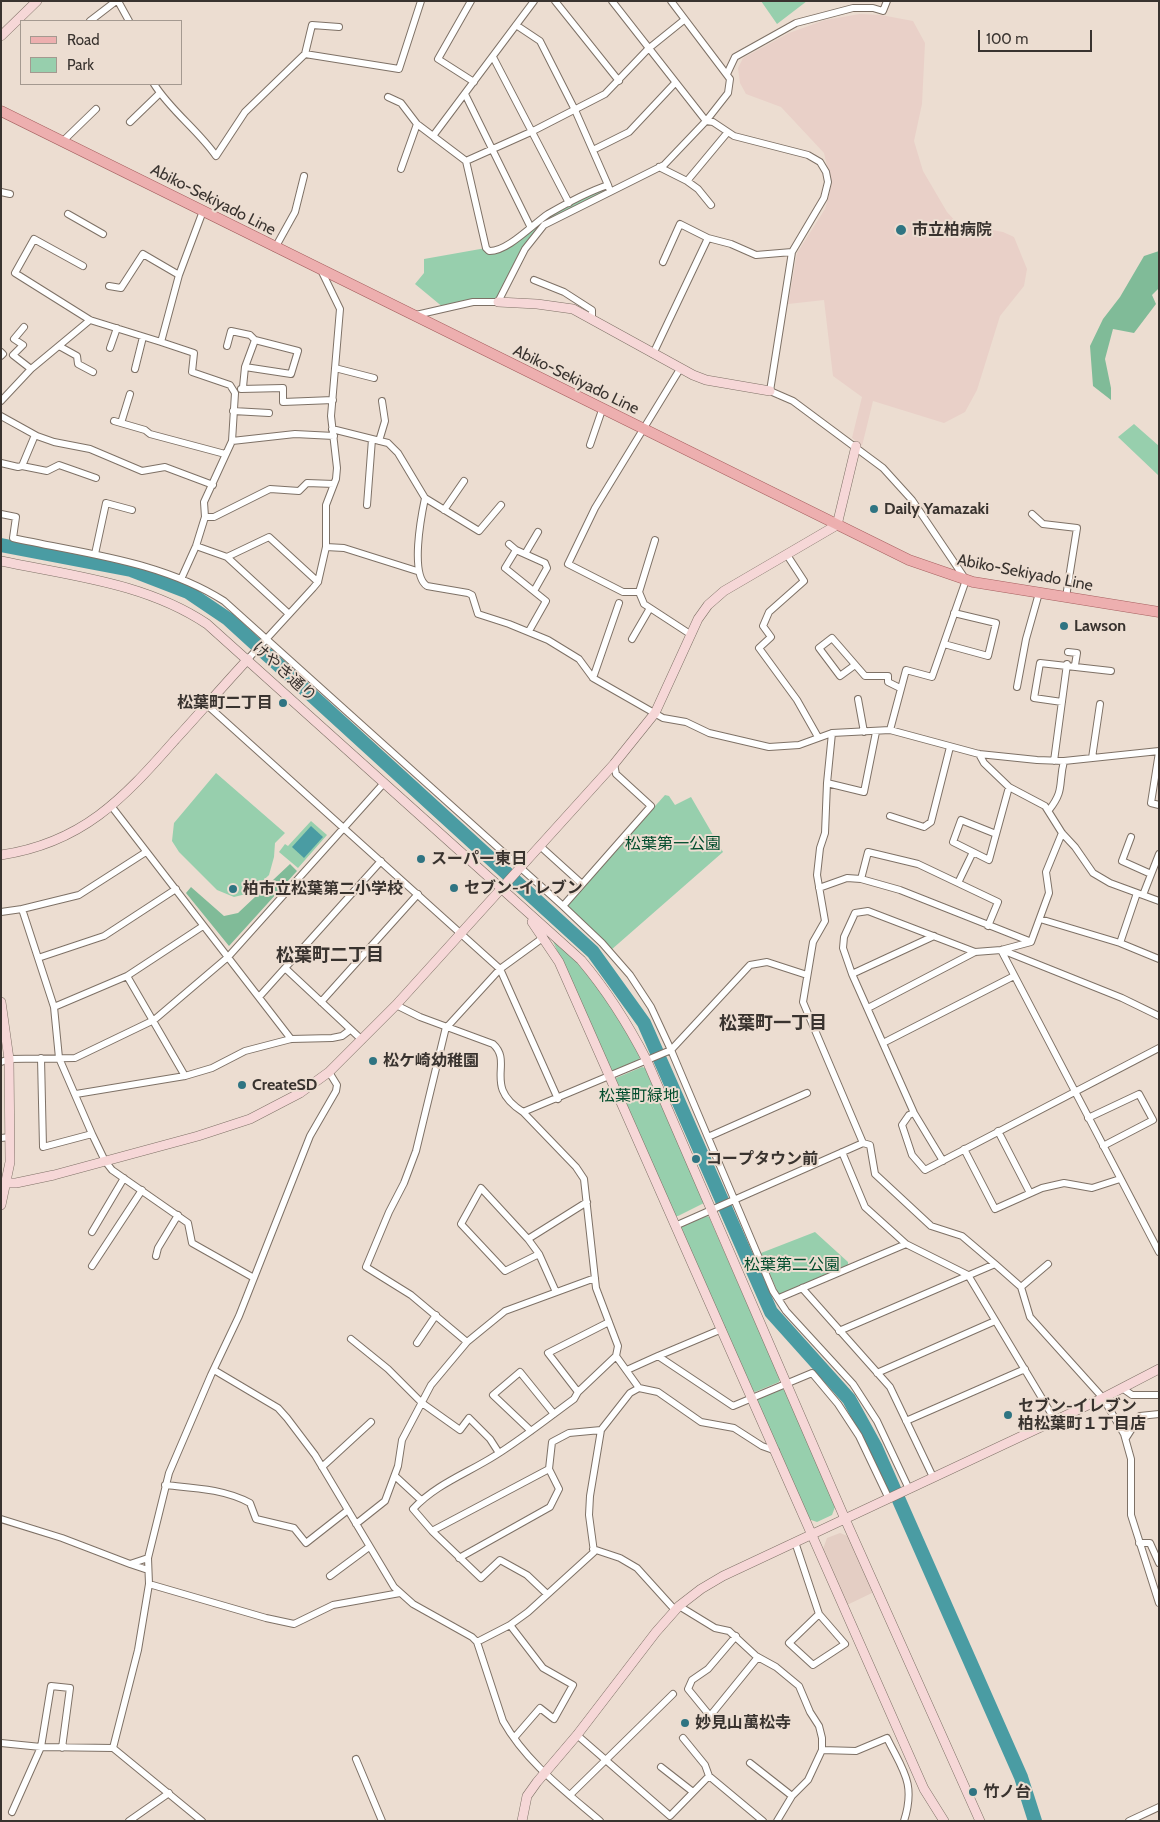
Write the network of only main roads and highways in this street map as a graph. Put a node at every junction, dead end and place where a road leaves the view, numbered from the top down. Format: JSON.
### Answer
{"nodes":[{"id":1,"x":1,"y":111,"type":"edge"},
{"id":2,"x":1159,"y":612,"type":"edge"}],
"edges":[{"from":1,"to":2,"type":"main road","name":"Abiko-Sekiyado Line"}]}
